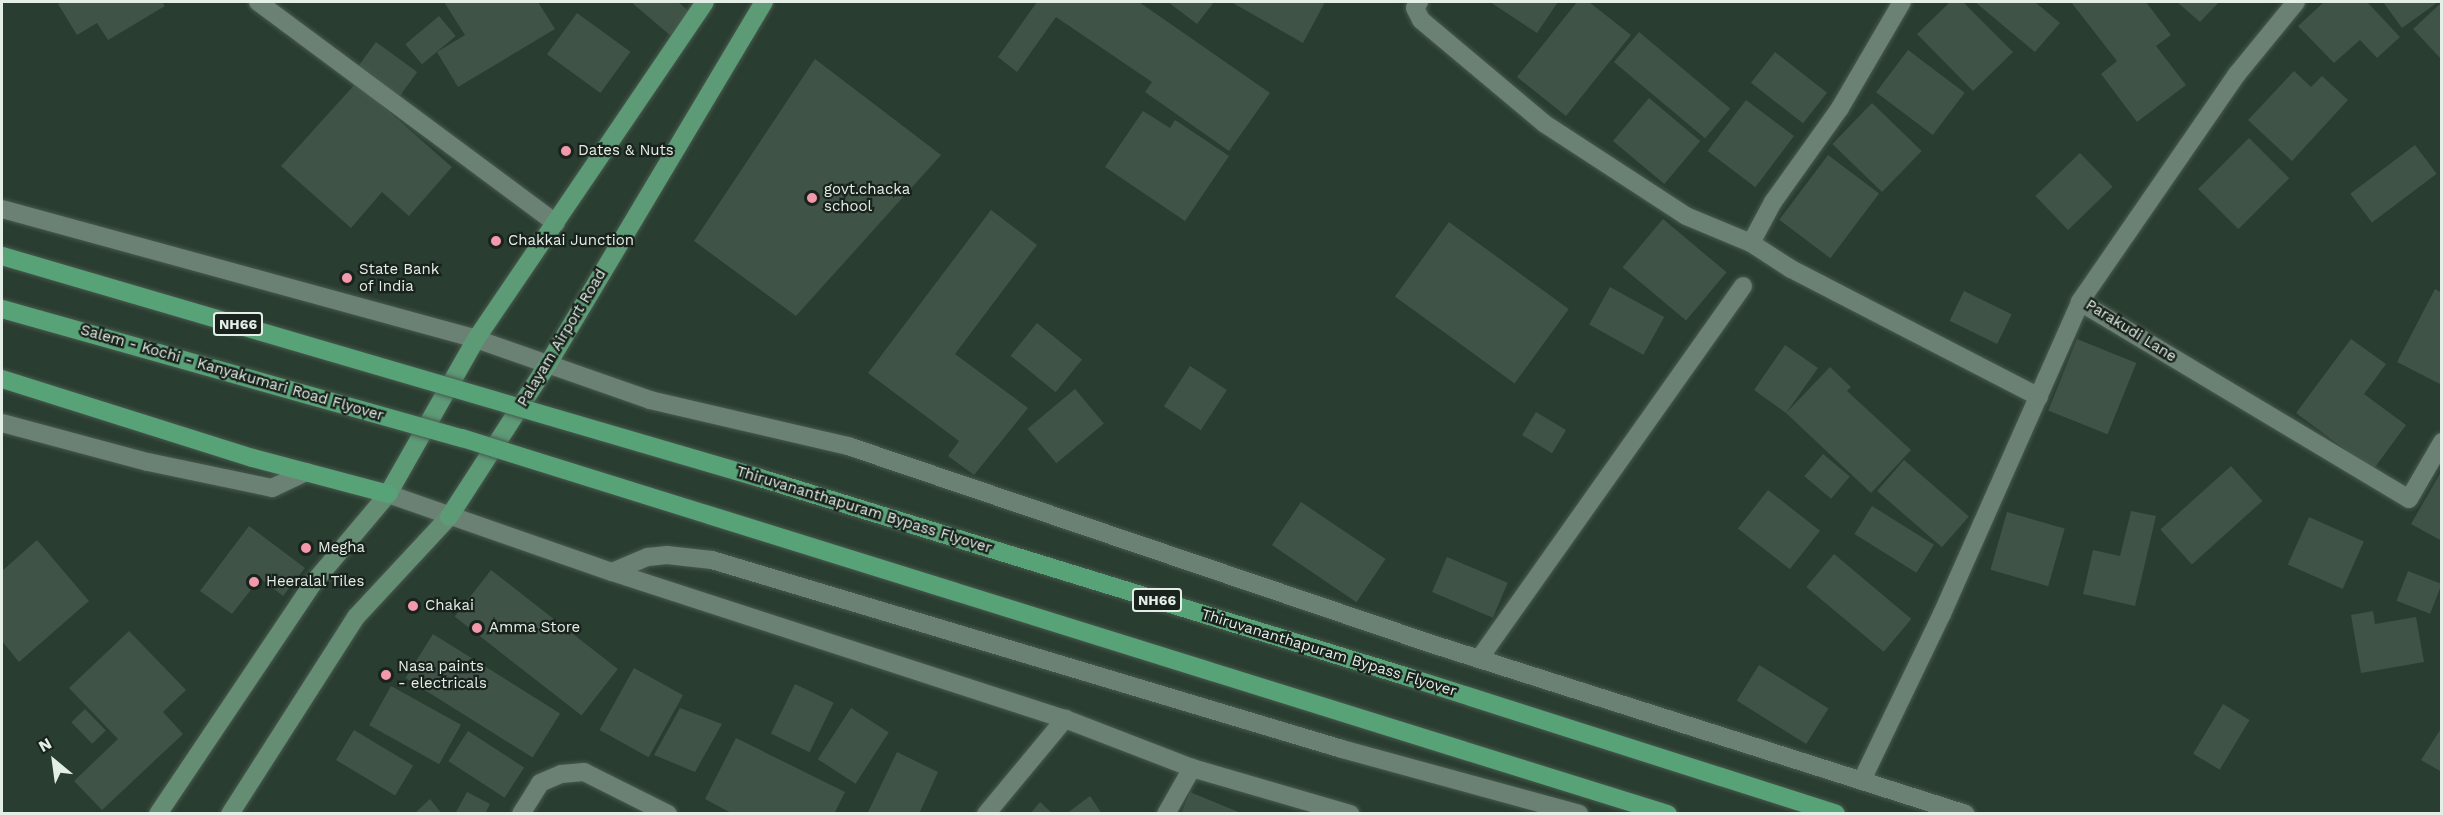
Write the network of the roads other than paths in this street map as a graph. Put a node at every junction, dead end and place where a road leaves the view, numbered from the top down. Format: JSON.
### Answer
{"nodes":[{"id":1,"x":258,"y":2,"type":"edge"},
{"id":2,"x":705,"y":2,"type":"edge"},
{"id":3,"x":764,"y":2,"type":"edge"},
{"id":4,"x":1419,"y":2,"type":"edge"},
{"id":5,"x":1902,"y":2,"type":"edge"},
{"id":6,"x":2296,"y":2,"type":"edge"},
{"id":7,"x":2,"y":209,"type":"edge"},
{"id":8,"x":556,"y":223,"type":"junction"},
{"id":9,"x":1751,"y":243,"type":"junction"},
{"id":10,"x":2,"y":256,"type":"edge"},
{"id":11,"x":1743,"y":286,"type":"dead end"},
{"id":12,"x":2080,"y":302,"type":"junction"},
{"id":13,"x":2,"y":309,"type":"edge"},
{"id":14,"x":476,"y":339,"type":"junction"},
{"id":15,"x":548,"y":364,"type":"junction"},
{"id":16,"x":2,"y":379,"type":"edge"},
{"id":17,"x":2039,"y":397,"type":"junction"},
{"id":18,"x":2,"y":423,"type":"edge"},
{"id":19,"x":2442,"y":442,"type":"edge"},
{"id":20,"x":306,"y":472,"type":"junction"},
{"id":21,"x":388,"y":494,"type":"junction"},
{"id":22,"x":449,"y":517,"type":"junction"},
{"id":23,"x":612,"y":572,"type":"junction"},
{"id":24,"x":1479,"y":659,"type":"junction"},
{"id":25,"x":1065,"y":718,"type":"junction"},
{"id":26,"x":1192,"y":768,"type":"junction"},
{"id":27,"x":1862,"y":780,"type":"junction"},
{"id":28,"x":158,"y":813,"type":"edge"},
{"id":29,"x":230,"y":813,"type":"edge"},
{"id":30,"x":521,"y":813,"type":"edge"},
{"id":31,"x":668,"y":813,"type":"edge"},
{"id":32,"x":986,"y":813,"type":"edge"},
{"id":33,"x":1166,"y":813,"type":"edge"},
{"id":34,"x":1350,"y":813,"type":"edge"},
{"id":35,"x":1579,"y":813,"type":"edge"},
{"id":36,"x":1668,"y":813,"type":"edge"},
{"id":37,"x":1836,"y":813,"type":"edge"},
{"id":38,"x":1966,"y":813,"type":"edge"}],
"edges":[{"from":1,"to":8,"type":"street"},
{"from":2,"to":8,"type":"main road"},
{"from":3,"to":15,"type":"main road","name":"Palayam Airport Road"},
{"from":4,"to":9,"type":"street"},
{"from":5,"to":9,"type":"street"},
{"from":6,"to":12,"type":"street","name":"Parakudi Lane"},
{"from":7,"to":14,"type":"street"},
{"from":8,"to":14,"type":"main road"},
{"from":9,"to":17,"type":"street"},
{"from":10,"to":37,"type":"highway","name":"Thiruvananthapuram Bypass Flyover","number":"NH66","bridge":true},
{"from":11,"to":24,"type":"street"},
{"from":12,"to":17,"type":"street"},
{"from":12,"to":19,"type":"street","name":"Parakudi Lane"},
{"from":13,"to":36,"type":"highway","name":"Salem - Kochi - Kanyakumari Road Flyover","bridge":true},
{"from":14,"to":15,"type":"street"},
{"from":14,"to":21,"type":"main road"},
{"from":15,"to":22,"type":"main road","name":"Palayam Airport Road"},
{"from":15,"to":24,"type":"street"},
{"from":16,"to":20,"type":"highway"},
{"from":17,"to":27,"type":"street"},
{"from":18,"to":20,"type":"street"},
{"from":20,"to":21,"type":"highway"},
{"from":21,"to":22,"type":"street"},
{"from":21,"to":28,"type":"main road"},
{"from":22,"to":23,"type":"street"},
{"from":22,"to":29,"type":"main road"},
{"from":23,"to":25,"type":"street"},
{"from":23,"to":35,"type":"street"},
{"from":24,"to":27,"type":"street"},
{"from":25,"to":26,"type":"street"},
{"from":25,"to":32,"type":"street"},
{"from":26,"to":33,"type":"street"},
{"from":26,"to":34,"type":"street"},
{"from":27,"to":38,"type":"street"},
{"from":30,"to":31,"type":"street"}]}
